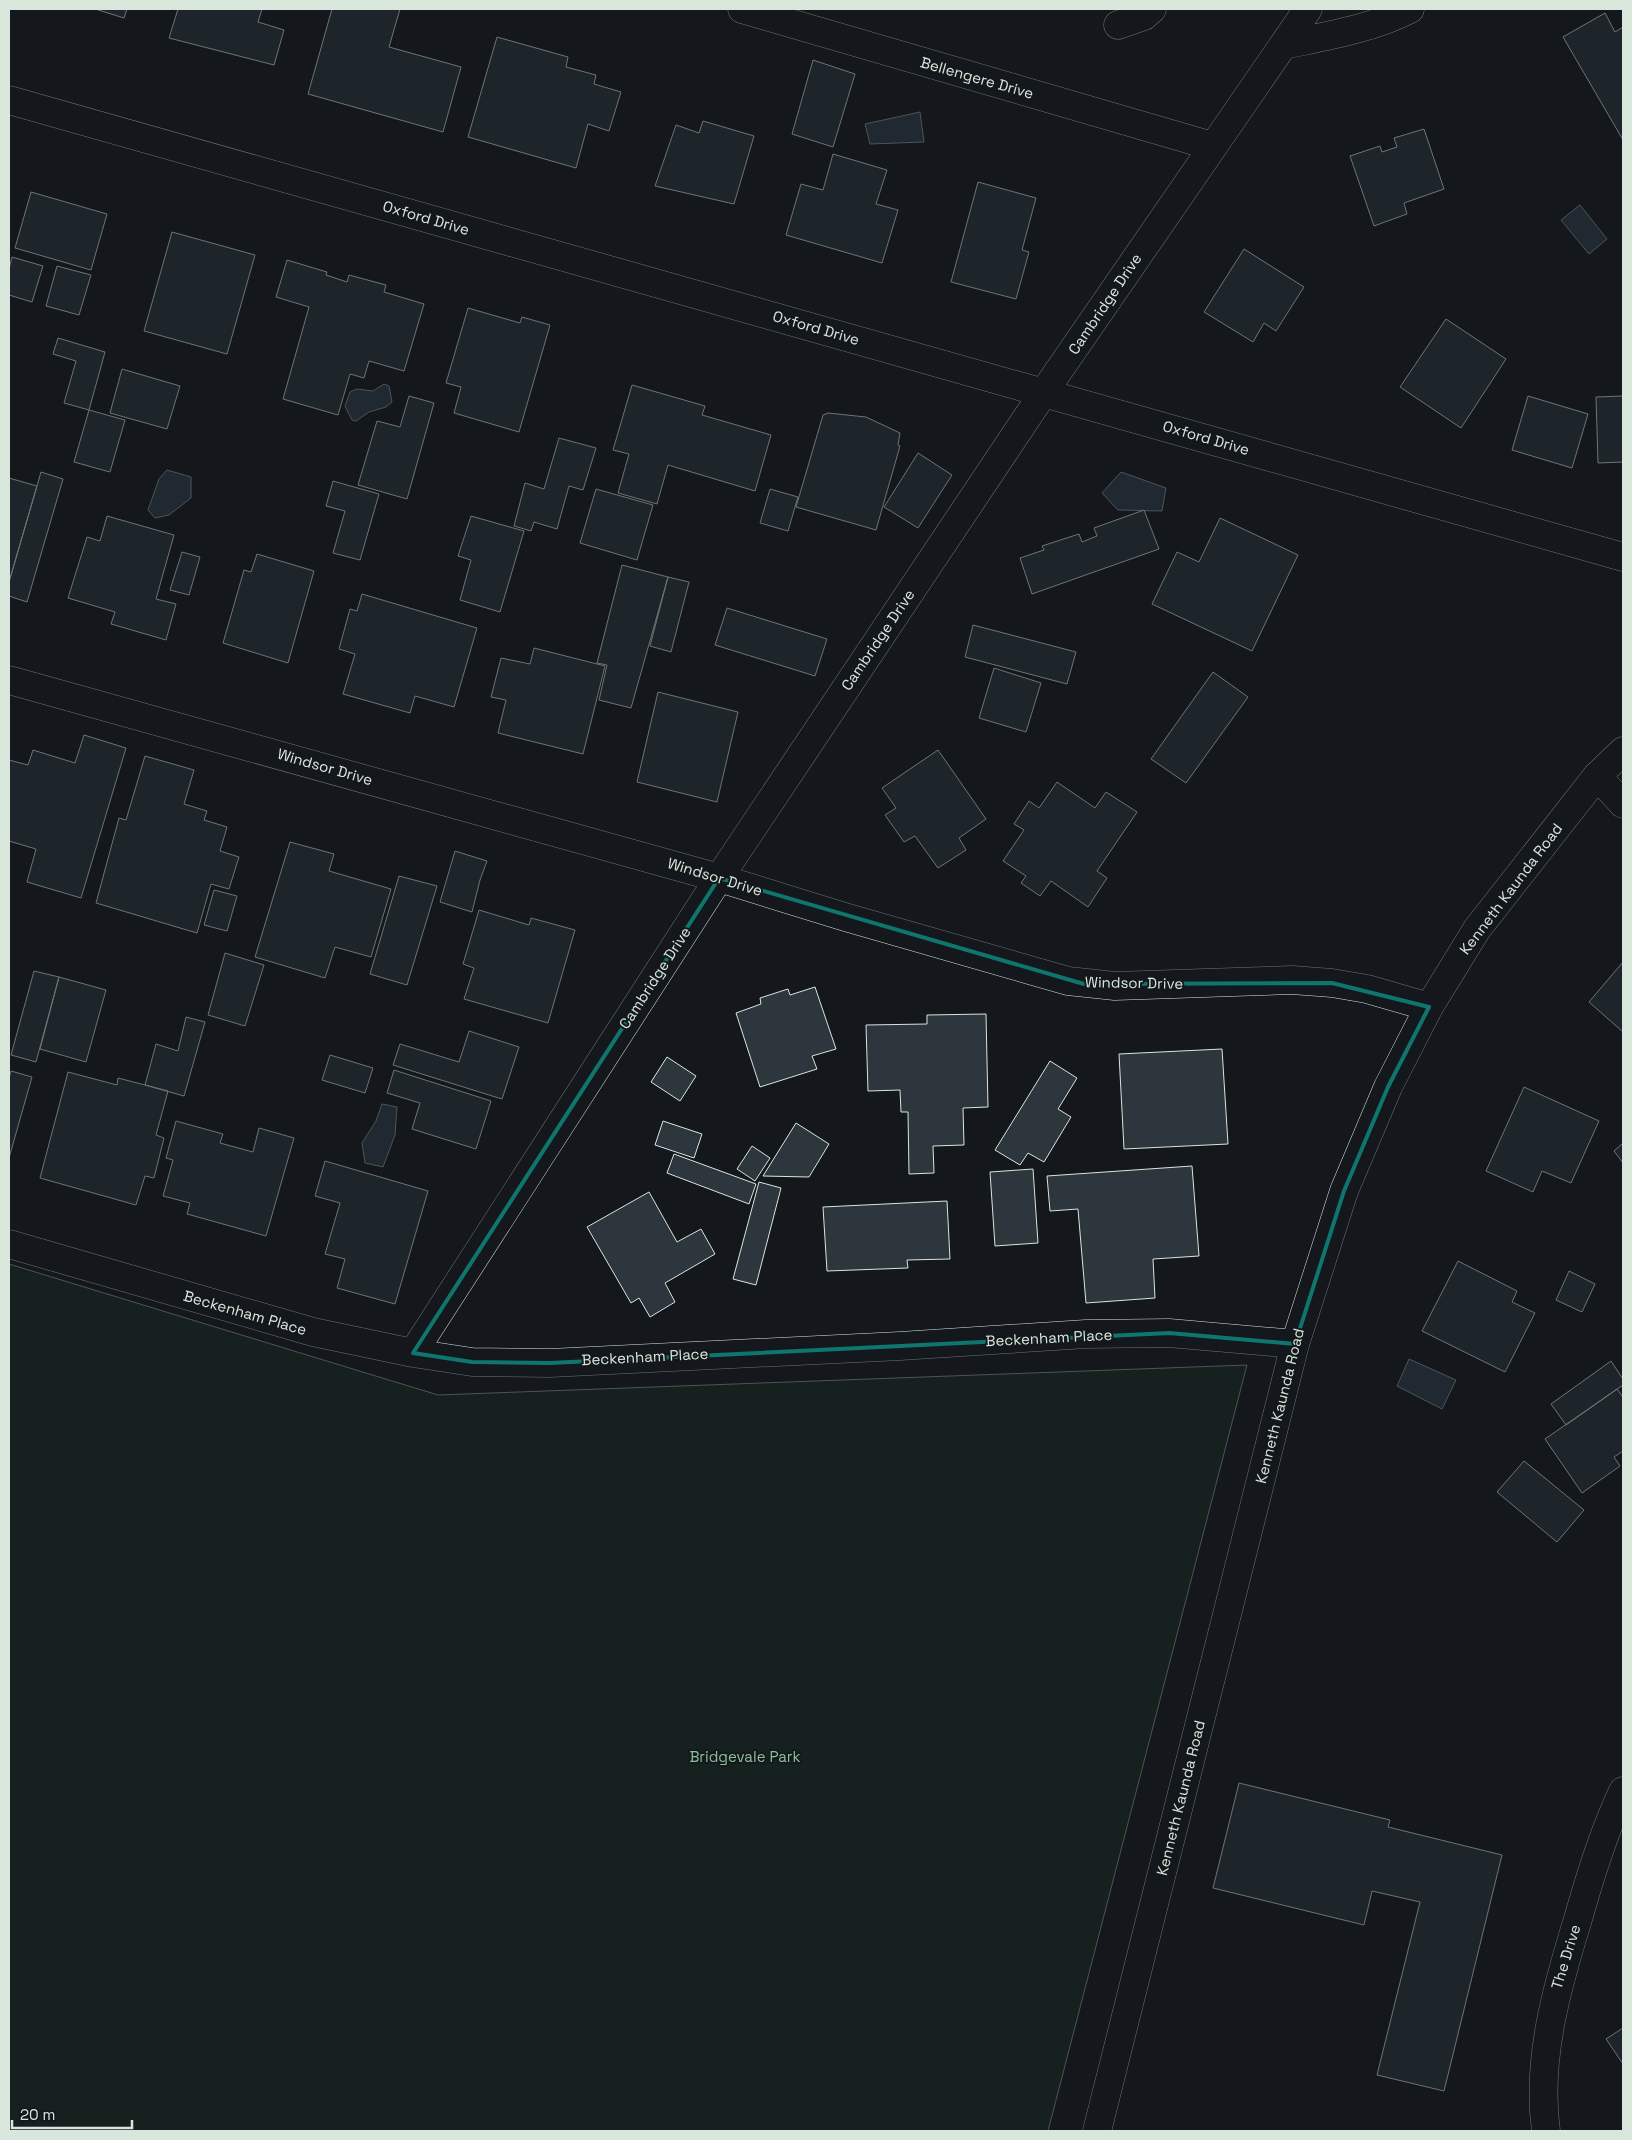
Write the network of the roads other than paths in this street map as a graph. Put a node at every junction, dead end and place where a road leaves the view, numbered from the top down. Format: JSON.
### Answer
{"nodes":[{"id":1,"x":742,"y":9,"type":"edge"},
{"id":2,"x":1152,"y":9,"type":"edge"},
{"id":3,"x":1308,"y":9,"type":"edge"},
{"id":4,"x":1410,"y":9,"type":"edge"},
{"id":5,"x":1118,"y":25,"type":"dead end"},
{"id":6,"x":1284,"y":45,"type":"junction"},
{"id":7,"x":9,"y":100,"type":"edge"},
{"id":8,"x":1212,"y":146,"type":"junction"},
{"id":9,"x":1044,"y":392,"type":"junction"},
{"id":10,"x":1623,"y":557,"type":"edge"},
{"id":11,"x":9,"y":680,"type":"edge"},
{"id":12,"x":1623,"y":752,"type":"edge"},
{"id":13,"x":1597,"y":776,"type":"junction"},
{"id":14,"x":1623,"y":804,"type":"edge"},
{"id":15,"x":720,"y":878,"type":"junction"},
{"id":16,"x":1429,"y":1007,"type":"junction"},
{"id":17,"x":9,"y":1244,"type":"edge"},
{"id":18,"x":1295,"y":1344,"type":"junction"},
{"id":19,"x":413,"y":1353,"type":"junction"},
{"id":20,"x":1623,"y":1790,"type":"edge"},
{"id":21,"x":1097,"y":2131,"type":"edge"},
{"id":22,"x":1546,"y":2131,"type":"edge"}],
"edges":[{"from":1,"to":8,"type":"street","name":"Bellengere Drive"},
{"from":2,"to":5,"type":"street"},
{"from":3,"to":6,"type":"street","name":"Cambridge Drive"},
{"from":4,"to":6,"type":"street"},
{"from":6,"to":8,"type":"street","name":"Cambridge Drive"},
{"from":7,"to":9,"type":"street","name":"Oxford Drive"},
{"from":8,"to":9,"type":"street","name":"Cambridge Drive"},
{"from":9,"to":10,"type":"street","name":"Oxford Drive"},
{"from":9,"to":15,"type":"street","name":"Cambridge Drive"},
{"from":11,"to":15,"type":"street","name":"Windsor Drive"},
{"from":12,"to":13,"type":"street","name":"Kenneth Kaunda Road"},
{"from":13,"to":14,"type":"street"},
{"from":13,"to":16,"type":"street","name":"Kenneth Kaunda Road"},
{"from":15,"to":16,"type":"street","name":"Windsor Drive"},
{"from":15,"to":19,"type":"street","name":"Cambridge Drive"},
{"from":16,"to":18,"type":"street","name":"Kenneth Kaunda Road"},
{"from":17,"to":19,"type":"street","name":"Beckenham Place"},
{"from":18,"to":19,"type":"street","name":"Beckenham Place"},
{"from":18,"to":21,"type":"street","name":"Kenneth Kaunda Road"},
{"from":20,"to":22,"type":"street","name":"The Drive"}]}
